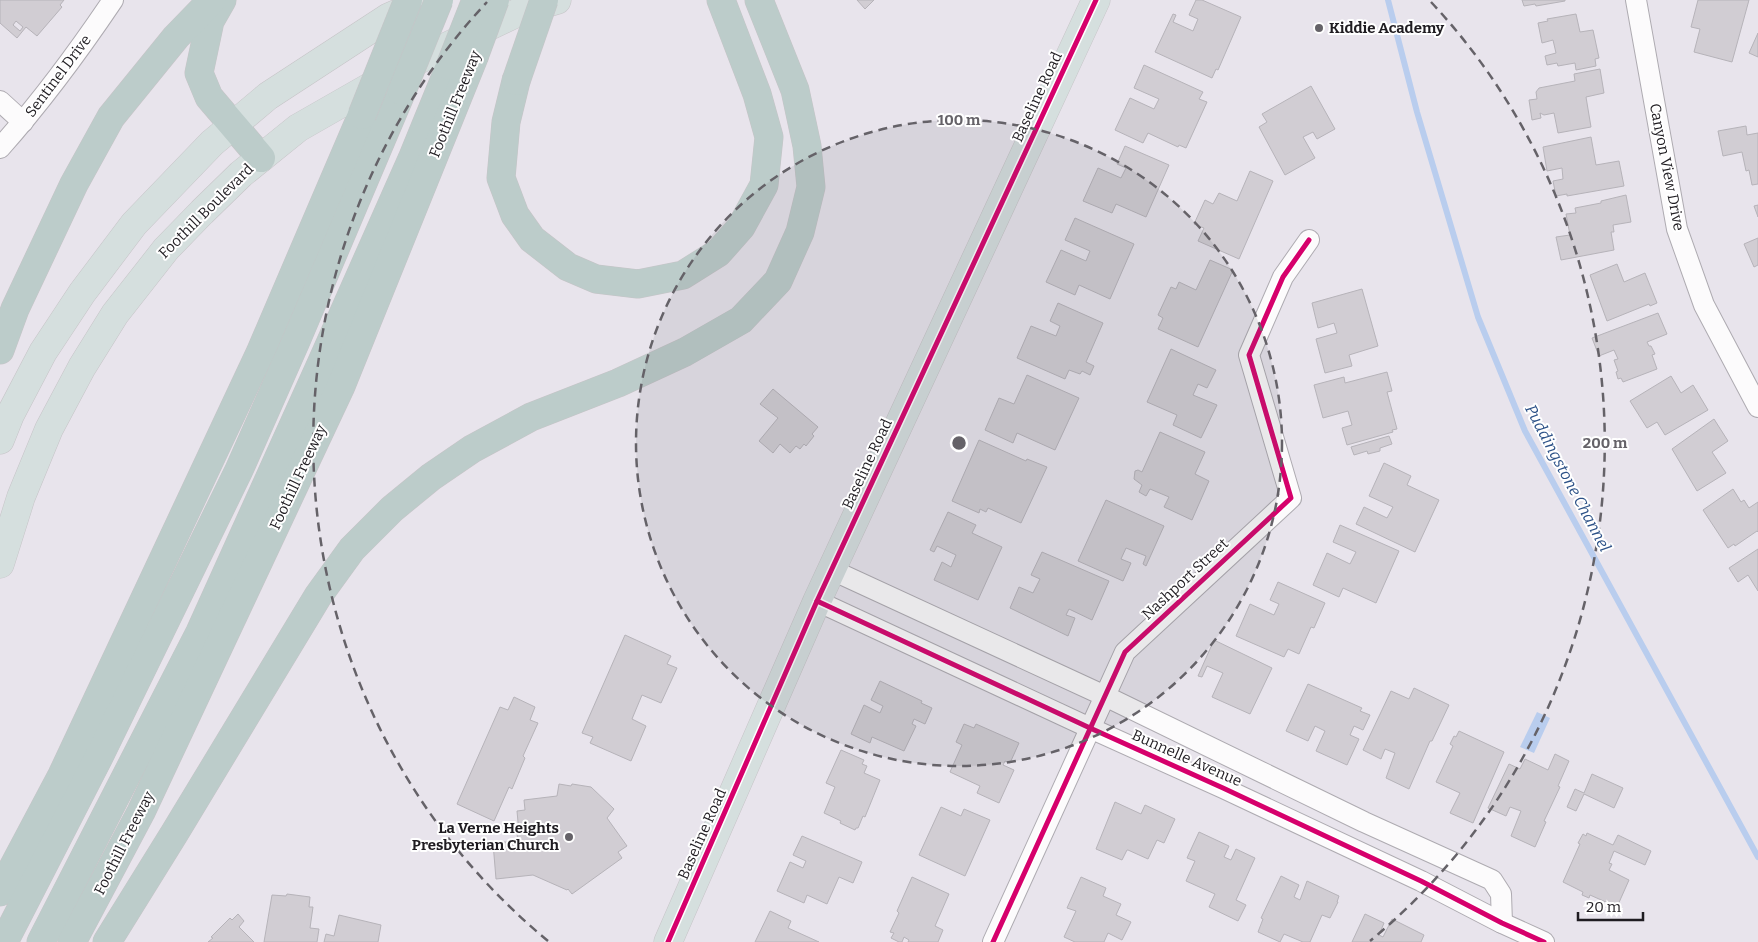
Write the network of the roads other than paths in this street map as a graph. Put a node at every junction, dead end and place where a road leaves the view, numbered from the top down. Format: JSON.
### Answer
{"nodes":[{"id":1,"x":113,"y":0,"type":"edge"},
{"id":2,"x":212,"y":0,"type":"edge"},
{"id":3,"x":222,"y":0,"type":"edge"},
{"id":4,"x":408,"y":0,"type":"edge"},
{"id":5,"x":428,"y":0,"type":"edge"},
{"id":6,"x":439,"y":0,"type":"edge"},
{"id":7,"x":476,"y":0,"type":"edge"},
{"id":8,"x":495,"y":0,"type":"edge"},
{"id":9,"x":544,"y":0,"type":"edge"},
{"id":10,"x":557,"y":0,"type":"edge"},
{"id":11,"x":721,"y":0,"type":"edge"},
{"id":12,"x":759,"y":0,"type":"edge"},
{"id":13,"x":1096,"y":0,"type":"edge"},
{"id":14,"x":1636,"y":0,"type":"edge"},
{"id":15,"x":462,"y":61,"type":"junction"},
{"id":16,"x":0,"y":101,"type":"edge"},
{"id":17,"x":23,"y":122,"type":"junction"},
{"id":18,"x":233,"y":126,"type":"junction"},
{"id":19,"x":0,"y":148,"type":"edge"},
{"id":20,"x":261,"y":158,"type":"junction"},
{"id":21,"x":1309,"y":240,"type":"dead end"},
{"id":22,"x":0,"y":350,"type":"edge"},
{"id":23,"x":1757,"y":404,"type":"edge"},
{"id":24,"x":0,"y":440,"type":"edge"},
{"id":25,"x":0,"y":564,"type":"edge"},
{"id":26,"x":832,"y":570,"type":"junction"},
{"id":27,"x":817,"y":602,"type":"junction"},
{"id":28,"x":1104,"y":696,"type":"junction"},
{"id":29,"x":1090,"y":728,"type":"junction"},
{"id":30,"x":0,"y":892,"type":"edge"},
{"id":31,"x":1502,"y":923,"type":"junction"},
{"id":32,"x":4,"y":942,"type":"edge"},
{"id":33,"x":41,"y":942,"type":"edge"},
{"id":34,"x":72,"y":942,"type":"edge"},
{"id":35,"x":106,"y":942,"type":"edge"},
{"id":36,"x":668,"y":942,"type":"edge"},
{"id":37,"x":993,"y":942,"type":"edge"},
{"id":38,"x":1544,"y":942,"type":"edge"}],
"edges":[{"from":1,"to":17,"type":"street","name":"Sentinel Drive"},
{"from":2,"to":22,"type":"highway"},
{"from":3,"to":18,"type":"highway"},
{"from":4,"to":30,"type":"highway","bridge":true},
{"from":5,"to":18,"type":"main road"},
{"from":6,"to":32,"type":"highway","bridge":true},
{"from":7,"to":15,"type":"highway","bridge":true},
{"from":8,"to":15,"type":"highway","name":"Foothill Freeway","bridge":true},
{"from":9,"to":11,"type":"highway","bridge":true},
{"from":10,"to":20,"type":"main road","name":"Foothill Boulevard"},
{"from":12,"to":35,"type":"highway"},
{"from":13,"to":26,"type":"main road","name":"Baseline Road"},
{"from":14,"to":23,"type":"street","name":"Canyon View Drive"},
{"from":15,"to":33,"type":"highway"},
{"from":15,"to":34,"type":"highway","name":"Foothill Freeway"},
{"from":16,"to":17,"type":"street"},
{"from":17,"to":19,"type":"street","name":"Sentinel Drive"},
{"from":18,"to":20,"type":"highway"},
{"from":18,"to":24,"type":"main road"},
{"from":20,"to":25,"type":"main road","name":"Foothill Boulevard"},
{"from":21,"to":28,"type":"street","name":"Nashport Street"},
{"from":26,"to":27,"type":"main road","name":"Baseline Road"},
{"from":26,"to":28,"type":"street","name":"Bunnelle Avenue"},
{"from":27,"to":29,"type":"street","name":"Bunnelle Avenue"},
{"from":27,"to":36,"type":"main road","name":"Baseline Road"},
{"from":28,"to":29,"type":"street","name":"Nashport Street"},
{"from":28,"to":31,"type":"street","name":"Bunnelle Avenue"},
{"from":29,"to":31,"type":"street","name":"Bunnelle Avenue"},
{"from":29,"to":37,"type":"street","name":"Nashport Street"},
{"from":31,"to":38,"type":"street","name":"Bunnelle Avenue"}]}
